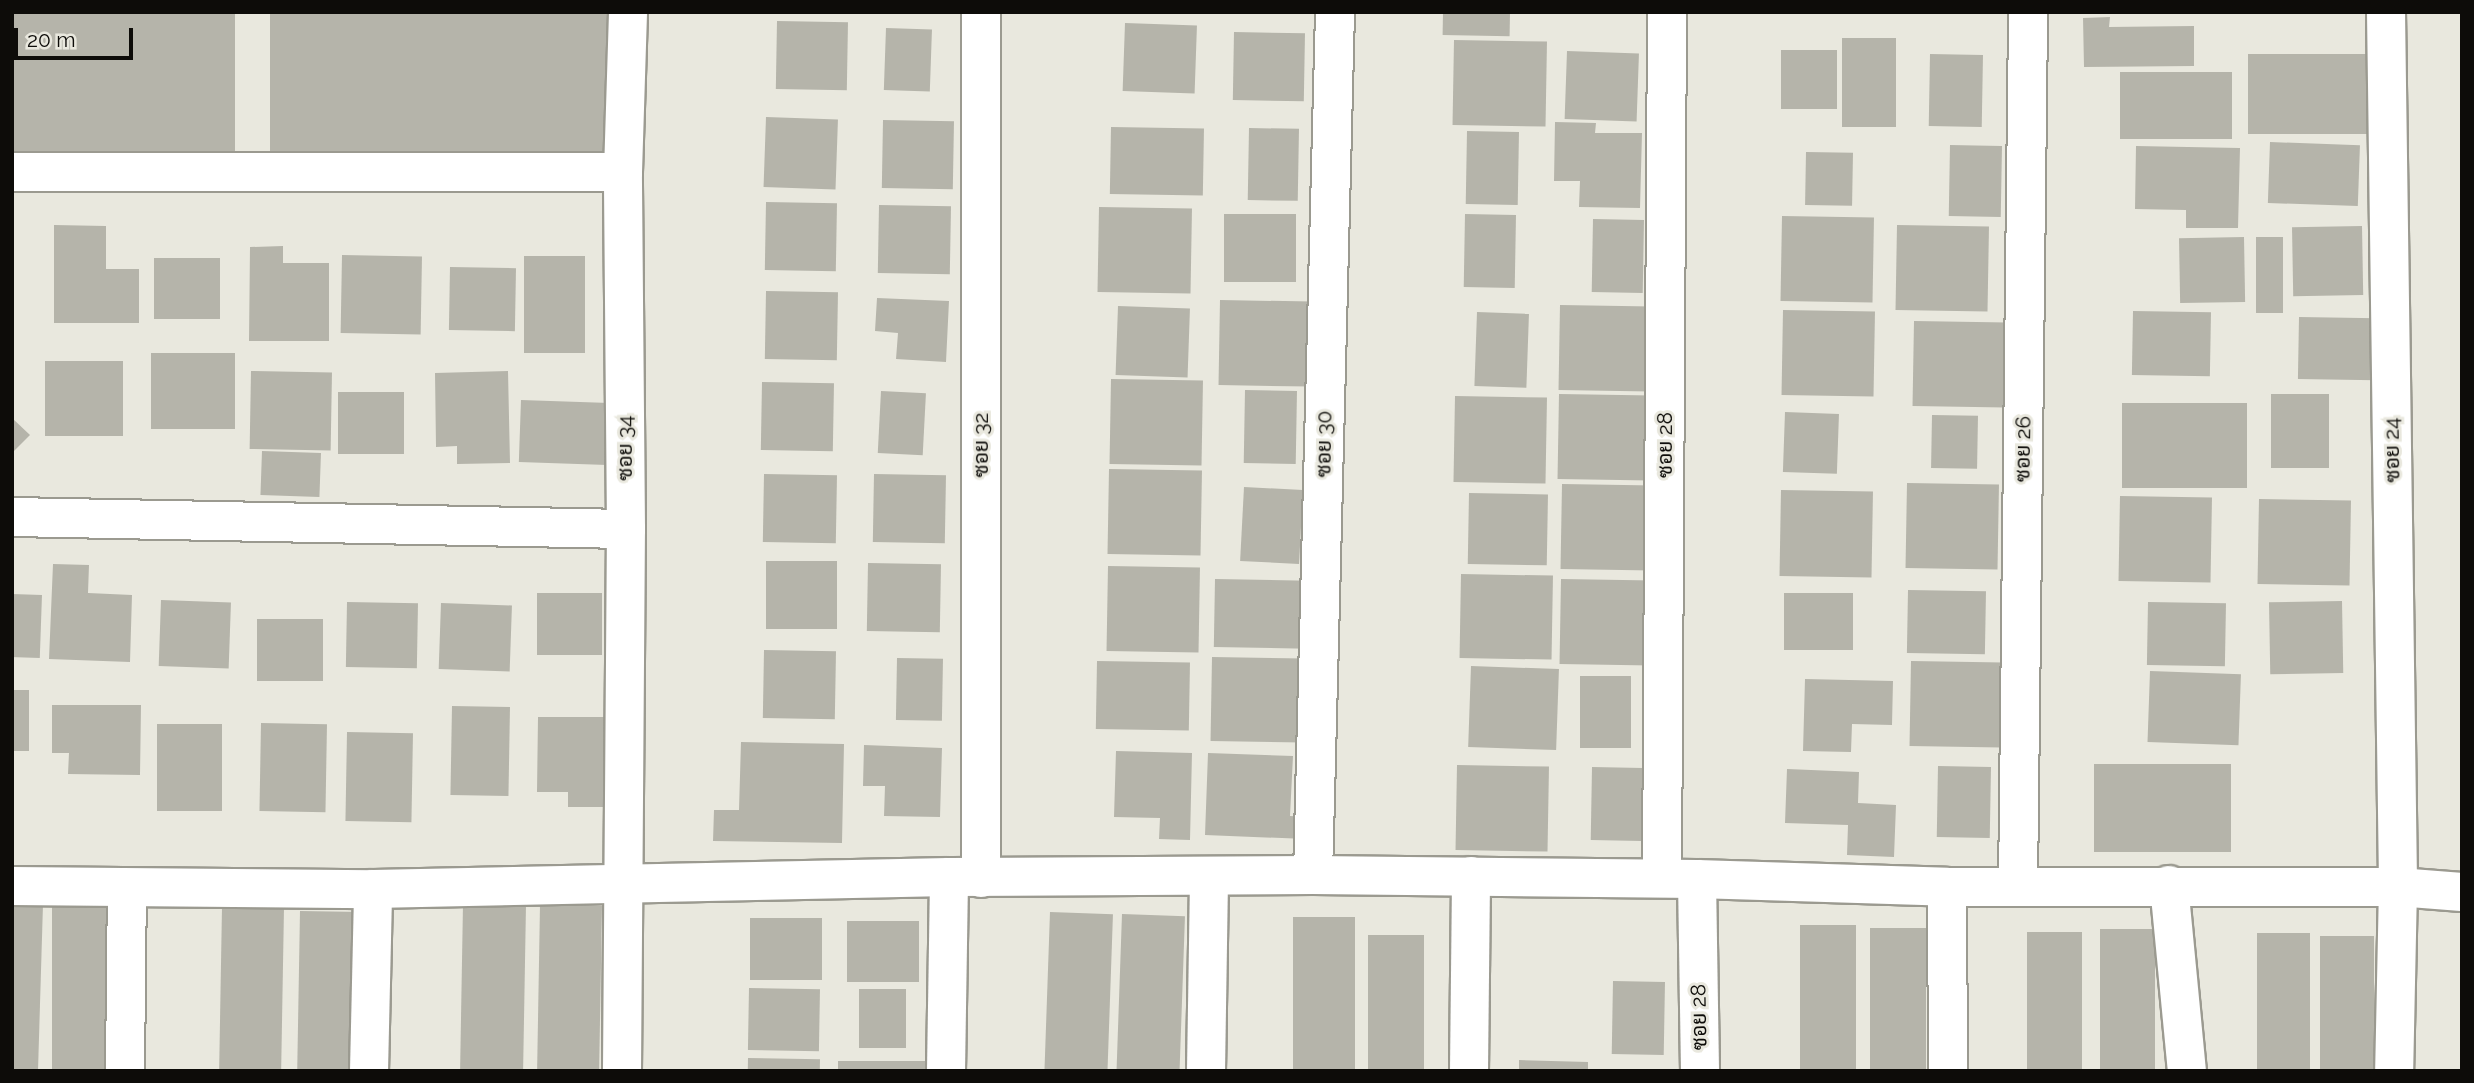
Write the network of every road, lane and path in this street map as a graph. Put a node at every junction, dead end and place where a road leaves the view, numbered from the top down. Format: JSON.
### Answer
{"nodes":[{"id":1,"x":628,"y":12,"type":"edge"},
{"id":2,"x":981,"y":12,"type":"edge"},
{"id":3,"x":1335,"y":12,"type":"edge"},
{"id":4,"x":1667,"y":12,"type":"edge"},
{"id":5,"x":2028,"y":12,"type":"edge"},
{"id":6,"x":2386,"y":12,"type":"edge"},
{"id":7,"x":12,"y":172,"type":"edge"},
{"id":8,"x":623,"y":172,"type":"junction"},
{"id":9,"x":12,"y":517,"type":"edge"},
{"id":10,"x":626,"y":529,"type":"junction"},
{"id":11,"x":1313,"y":875,"type":"junction"},
{"id":12,"x":1471,"y":876,"type":"junction"},
{"id":13,"x":965,"y":878,"type":"junction"},
{"id":14,"x":1209,"y":878,"type":"junction"},
{"id":15,"x":1680,"y":878,"type":"junction"},
{"id":16,"x":625,"y":884,"type":"junction"},
{"id":17,"x":2169,"y":885,"type":"junction"},
{"id":18,"x":12,"y":887,"type":"edge"},
{"id":19,"x":1947,"y":887,"type":"junction"},
{"id":20,"x":2018,"y":887,"type":"junction"},
{"id":21,"x":2398,"y":887,"type":"junction"},
{"id":22,"x":127,"y":888,"type":"junction"},
{"id":23,"x":373,"y":889,"type":"junction"},
{"id":24,"x":2462,"y":892,"type":"edge"},
{"id":25,"x":125,"y":1071,"type":"edge"},
{"id":26,"x":369,"y":1071,"type":"edge"},
{"id":27,"x":622,"y":1071,"type":"edge"},
{"id":28,"x":946,"y":1071,"type":"edge"},
{"id":29,"x":1206,"y":1071,"type":"edge"},
{"id":30,"x":1469,"y":1071,"type":"edge"},
{"id":31,"x":1700,"y":1071,"type":"edge"},
{"id":32,"x":1948,"y":1071,"type":"edge"},
{"id":33,"x":2187,"y":1071,"type":"edge"},
{"id":34,"x":2394,"y":1071,"type":"edge"}],
"edges":[{"from":1,"to":8,"type":"street","name":"ซอย 34"},
{"from":2,"to":13,"type":"street","name":"ซอย 32"},
{"from":3,"to":11,"type":"street","name":"ซอย 30"},
{"from":4,"to":15,"type":"street","name":"ซอย 28"},
{"from":5,"to":20,"type":"street","name":"ซอย 26"},
{"from":6,"to":21,"type":"street","name":"ซอย 24"},
{"from":7,"to":8,"type":"street"},
{"from":8,"to":10,"type":"street","name":"ซอย 34"},
{"from":9,"to":10,"type":"street"},
{"from":10,"to":16,"type":"street","name":"ซอย 34"},
{"from":11,"to":12,"type":"street"},
{"from":11,"to":14,"type":"street"},
{"from":12,"to":15,"type":"street"},
{"from":12,"to":30,"type":"street"},
{"from":13,"to":14,"type":"street"},
{"from":13,"to":16,"type":"street"},
{"from":13,"to":28,"type":"street","name":"ซอย 32"},
{"from":14,"to":29,"type":"street"},
{"from":15,"to":19,"type":"street"},
{"from":15,"to":31,"type":"street","name":"ซอย 28"},
{"from":16,"to":23,"type":"street"},
{"from":16,"to":27,"type":"street","name":"ซอย 34"},
{"from":17,"to":20,"type":"street"},
{"from":17,"to":21,"type":"street"},
{"from":17,"to":33,"type":"street"},
{"from":18,"to":22,"type":"street"},
{"from":19,"to":20,"type":"street"},
{"from":19,"to":32,"type":"street"},
{"from":21,"to":24,"type":"street"},
{"from":21,"to":34,"type":"street","name":"ซอย 24"},
{"from":22,"to":23,"type":"street"},
{"from":22,"to":25,"type":"street"},
{"from":23,"to":26,"type":"street"}]}
